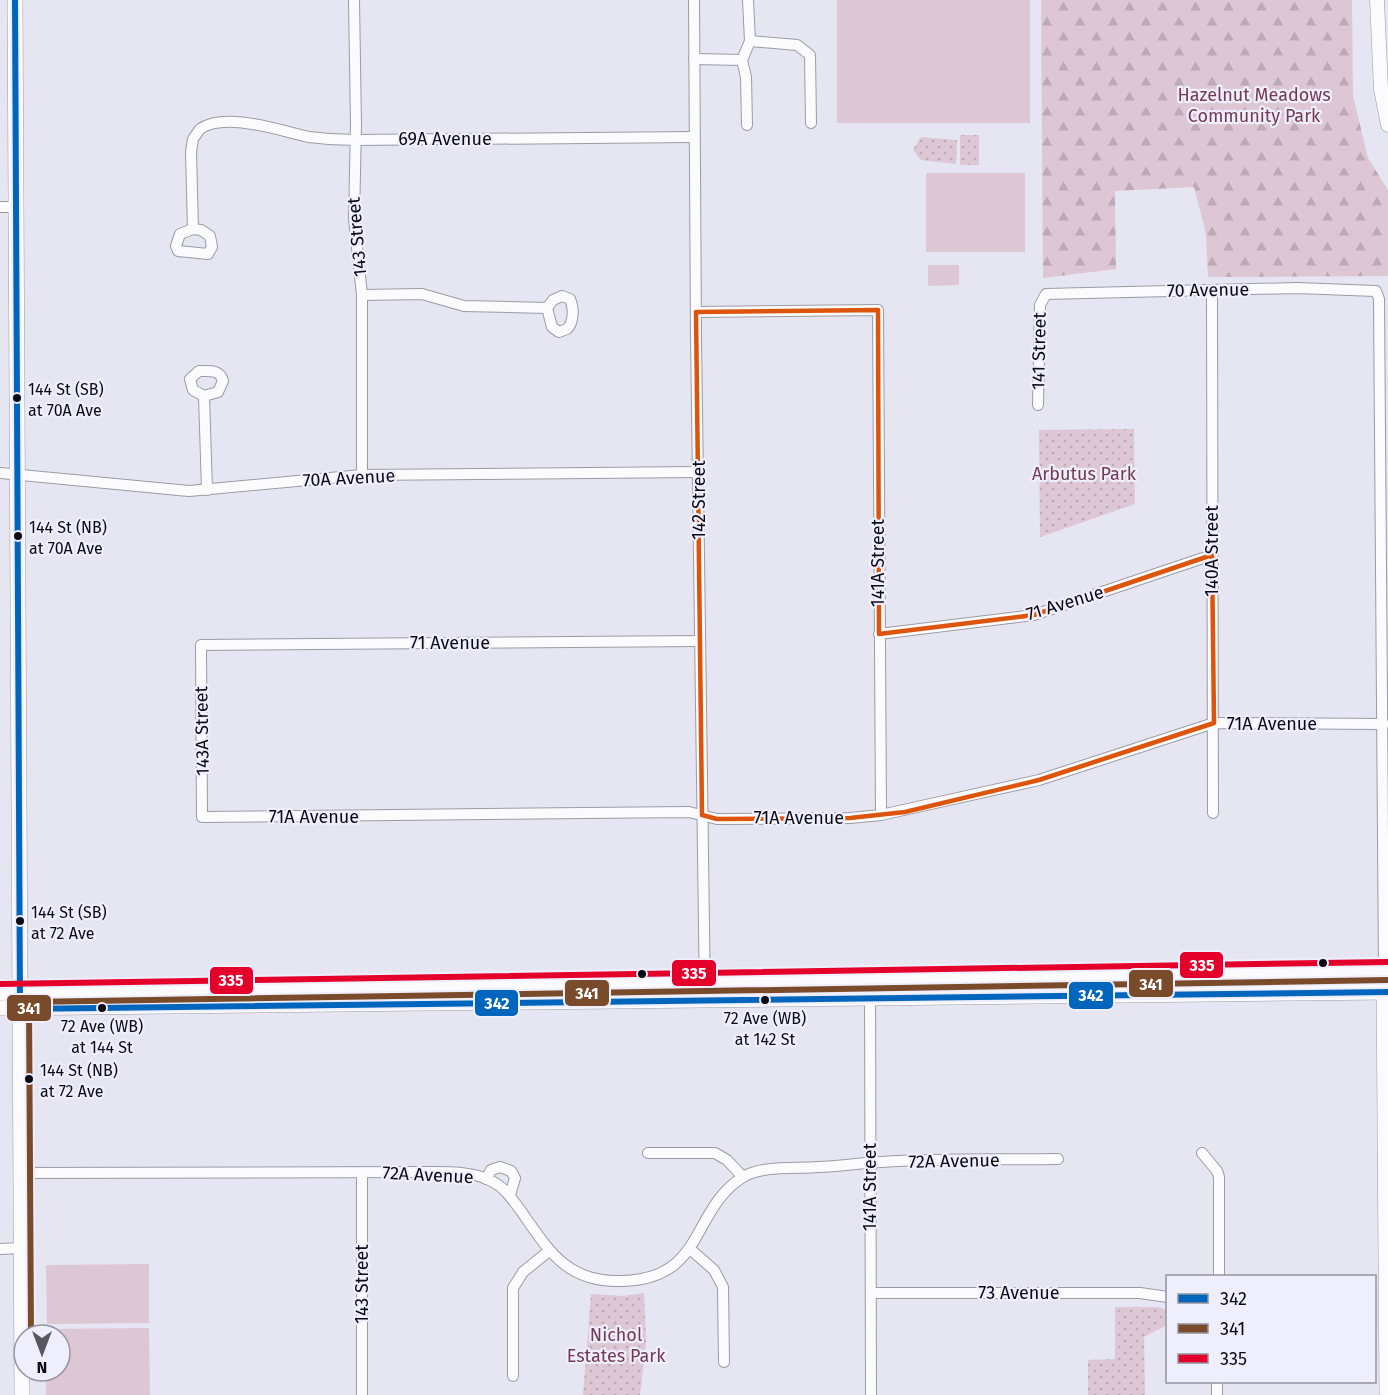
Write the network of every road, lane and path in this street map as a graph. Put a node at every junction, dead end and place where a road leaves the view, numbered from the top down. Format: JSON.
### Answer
{"nodes":[{"id":1,"x":15,"y":0,"type":"edge"},
{"id":2,"x":354,"y":0,"type":"edge"},
{"id":3,"x":694,"y":0,"type":"edge"},
{"id":4,"x":747,"y":0,"type":"edge"},
{"id":5,"x":1377,"y":0,"type":"edge"},
{"id":6,"x":750,"y":41,"type":"junction"},
{"id":7,"x":694,"y":59,"type":"junction"},
{"id":8,"x":742,"y":60,"type":"junction"},
{"id":9,"x":812,"y":123,"type":"dead end"},
{"id":10,"x":747,"y":125,"type":"dead end"},
{"id":11,"x":1388,"y":125,"type":"edge"},
{"id":12,"x":693,"y":137,"type":"junction"},
{"id":13,"x":355,"y":140,"type":"junction"},
{"id":14,"x":0,"y":207,"type":"edge"},
{"id":15,"x":17,"y":207,"type":"junction"},
{"id":16,"x":193,"y":229,"type":"dead end"},
{"id":17,"x":1212,"y":290,"type":"junction"},
{"id":18,"x":362,"y":295,"type":"junction"},
{"id":19,"x":1042,"y":298,"type":"joint"},
{"id":20,"x":547,"y":308,"type":"dead end"},
{"id":21,"x":696,"y":312,"type":"junction"},
{"id":22,"x":204,"y":396,"type":"dead end"},
{"id":23,"x":1038,"y":405,"type":"dead end"},
{"id":24,"x":699,"y":472,"type":"junction"},
{"id":25,"x":0,"y":473,"type":"edge"},
{"id":26,"x":17,"y":474,"type":"junction"},
{"id":27,"x":362,"y":475,"type":"junction"},
{"id":28,"x":207,"y":490,"type":"junction"},
{"id":29,"x":1212,"y":555,"type":"junction"},
{"id":30,"x":879,"y":634,"type":"junction"},
{"id":31,"x":699,"y":641,"type":"junction"},
{"id":32,"x":201,"y":645,"type":"joint"},
{"id":33,"x":1214,"y":723,"type":"junction"},
{"id":34,"x":1384,"y":724,"type":"junction"},
{"id":35,"x":1213,"y":813,"type":"dead end"},
{"id":36,"x":702,"y":815,"type":"junction"},
{"id":37,"x":881,"y":815,"type":"junction"},
{"id":38,"x":202,"y":817,"type":"joint"},
{"id":39,"x":1386,"y":971,"type":"edge"},
{"id":40,"x":870,"y":980,"type":"junction"},
{"id":41,"x":705,"y":982,"type":"junction"},
{"id":42,"x":1386,"y":992,"type":"edge"},
{"id":43,"x":0,"y":993,"type":"edge"},
{"id":44,"x":870,"y":999,"type":"junction"},
{"id":45,"x":20,"y":1001,"type":"junction"},
{"id":46,"x":705,"y":1001,"type":"junction"},
{"id":47,"x":0,"y":1008,"type":"edge"},
{"id":48,"x":648,"y":1153,"type":"dead end"},
{"id":49,"x":1202,"y":1153,"type":"dead end"},
{"id":50,"x":1058,"y":1159,"type":"dead end"},
{"id":51,"x":870,"y":1163,"type":"junction"},
{"id":52,"x":21,"y":1173,"type":"junction"},
{"id":53,"x":362,"y":1173,"type":"junction"},
{"id":54,"x":743,"y":1177,"type":"junction"},
{"id":55,"x":486,"y":1179,"type":"junction"},
{"id":56,"x":510,"y":1195,"type":"junction"},
{"id":57,"x":21,"y":1248,"type":"junction"},
{"id":58,"x":0,"y":1249,"type":"edge"},
{"id":59,"x":690,"y":1249,"type":"junction"},
{"id":60,"x":549,"y":1251,"type":"junction"},
{"id":61,"x":1219,"y":1275,"type":"edge"},
{"id":62,"x":871,"y":1293,"type":"junction"},
{"id":63,"x":1166,"y":1297,"type":"edge"},
{"id":64,"x":724,"y":1362,"type":"dead end"},
{"id":65,"x":513,"y":1376,"type":"dead end"},
{"id":66,"x":22,"y":1395,"type":"edge"},
{"id":67,"x":362,"y":1395,"type":"edge"},
{"id":68,"x":871,"y":1395,"type":"edge"},
{"id":69,"x":1387,"y":1395,"type":"edge"}],
"edges":[{"from":1,"to":15,"type":"main road"},
{"from":2,"to":13,"type":"street","name":"143 Street"},
{"from":3,"to":7,"type":"street","name":"142 Street"},
{"from":4,"to":6,"type":"street"},
{"from":5,"to":11,"type":"street"},
{"from":6,"to":8,"type":"street"},
{"from":6,"to":9,"type":"street"},
{"from":7,"to":8,"type":"street"},
{"from":7,"to":12,"type":"street","name":"142 Street"},
{"from":8,"to":10,"type":"street"},
{"from":12,"to":13,"type":"street","name":"69A Avenue"},
{"from":12,"to":21,"type":"street","name":"142 Street"},
{"from":13,"to":16,"type":"street","name":"69A Avenue"},
{"from":13,"to":18,"type":"street","name":"143 Street"},
{"from":14,"to":15,"type":"street"},
{"from":15,"to":26,"type":"main road"},
{"from":17,"to":19,"type":"street","name":"70 Avenue"},
{"from":17,"to":29,"type":"street","name":"140A Street"},
{"from":17,"to":34,"type":"street","name":"70 Avenue"},
{"from":18,"to":20,"type":"street"},
{"from":18,"to":27,"type":"street","name":"143 Street"},
{"from":19,"to":23,"type":"street","name":"141 Street"},
{"from":21,"to":24,"type":"street","name":"142 Street"},
{"from":21,"to":30,"type":"street","name":"141A Street"},
{"from":22,"to":28,"type":"street"},
{"from":24,"to":27,"type":"street","name":"70A Avenue"},
{"from":24,"to":31,"type":"street","name":"142 Street"},
{"from":25,"to":26,"type":"street","name":"70A Avenue"},
{"from":26,"to":28,"type":"street","name":"70A Avenue"},
{"from":26,"to":45,"type":"main road"},
{"from":27,"to":28,"type":"street","name":"70A Avenue"},
{"from":29,"to":30,"type":"street","name":"71 Avenue"},
{"from":29,"to":33,"type":"street","name":"140A Street"},
{"from":30,"to":37,"type":"street","name":"141A Street"},
{"from":31,"to":32,"type":"street","name":"71 Avenue"},
{"from":31,"to":36,"type":"street","name":"142 Street"},
{"from":32,"to":38,"type":"street","name":"143A Street"},
{"from":33,"to":34,"type":"street","name":"71A Avenue"},
{"from":33,"to":35,"type":"street","name":"140A Street"},
{"from":33,"to":37,"type":"street","name":"71A Avenue"},
{"from":34,"to":39,"type":"street"},
{"from":36,"to":37,"type":"street","name":"71A Avenue"},
{"from":36,"to":38,"type":"street","name":"71A Avenue"},
{"from":36,"to":41,"type":"street","name":"142 Street"},
{"from":39,"to":40,"type":"main road"},
{"from":39,"to":42,"type":"main road"},
{"from":40,"to":41,"type":"main road"},
{"from":40,"to":44,"type":"street","name":"141A Street"},
{"from":41,"to":45,"type":"main road"},
{"from":41,"to":46,"type":"street","name":"142 Street"},
{"from":42,"to":44,"type":"main road"},
{"from":42,"to":69,"type":"main road"},
{"from":43,"to":45,"type":"main road"},
{"from":44,"to":46,"type":"main road"},
{"from":44,"to":51,"type":"street","name":"141A Street"},
{"from":45,"to":46,"type":"main road"},
{"from":45,"to":47,"type":"main road"},
{"from":45,"to":52,"type":"main road"},
{"from":48,"to":54,"type":"street"},
{"from":49,"to":61,"type":"street"},
{"from":50,"to":51,"type":"street","name":"72A Avenue"},
{"from":51,"to":54,"type":"street","name":"72A Avenue"},
{"from":51,"to":62,"type":"street","name":"141A Street"},
{"from":52,"to":53,"type":"street","name":"72A Avenue"},
{"from":52,"to":57,"type":"main road"},
{"from":53,"to":55,"type":"street","name":"72A Avenue"},
{"from":53,"to":67,"type":"street","name":"143 Street"},
{"from":54,"to":59,"type":"street","name":"72A Avenue"},
{"from":55,"to":56,"type":"street","name":"72A Avenue"},
{"from":55,"to":56,"type":"street"},
{"from":56,"to":60,"type":"street","name":"72A Avenue"},
{"from":57,"to":58,"type":"street"},
{"from":57,"to":66,"type":"main road"},
{"from":59,"to":60,"type":"street","name":"72A Avenue"},
{"from":59,"to":64,"type":"street"},
{"from":60,"to":65,"type":"street"},
{"from":62,"to":63,"type":"street","name":"73 Avenue"},
{"from":62,"to":68,"type":"street","name":"141A Street"}]}
